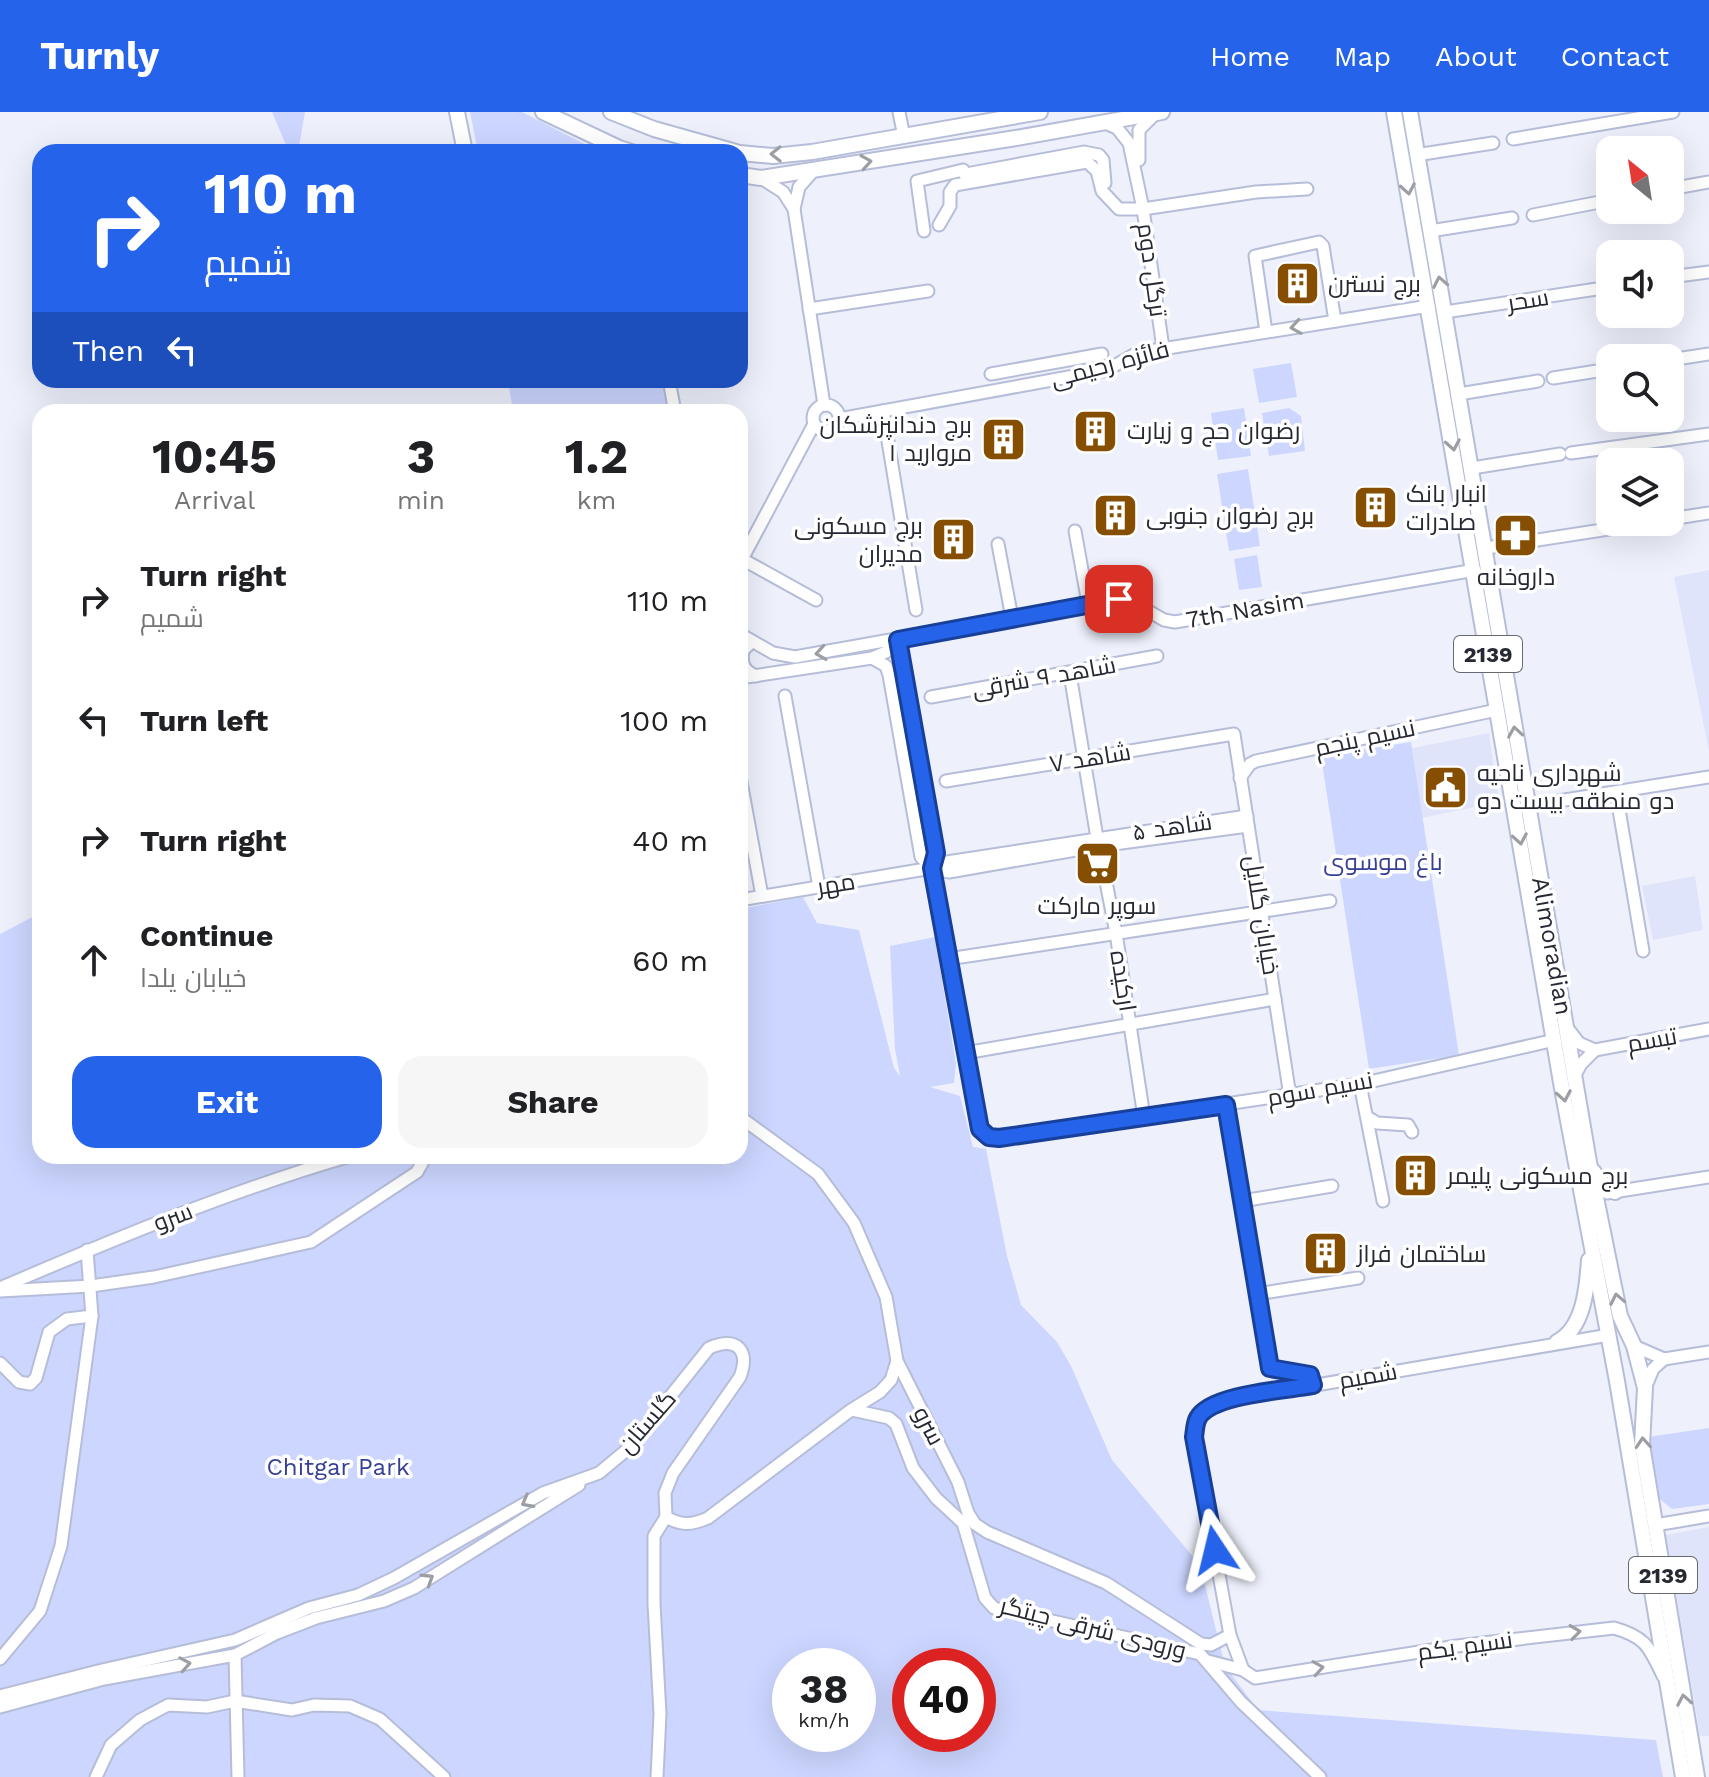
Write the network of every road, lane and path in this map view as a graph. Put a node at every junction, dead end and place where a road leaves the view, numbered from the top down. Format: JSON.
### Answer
{"nodes":[{"id":1,"x":457,"y":112,"type":"edge"},
{"id":2,"x":543,"y":112,"type":"edge"},
{"id":3,"x":611,"y":112,"type":"edge"},
{"id":4,"x":899,"y":112,"type":"edge"},
{"id":5,"x":1040,"y":112,"type":"edge"},
{"id":6,"x":1410,"y":112,"type":"edge"},
{"id":7,"x":1673,"y":112,"type":"edge"},
{"id":8,"x":1159,"y":113,"type":"edge"},
{"id":9,"x":1394,"y":117,"type":"edge"},
{"id":10,"x":1096,"y":119,"type":"edge"},
{"id":11,"x":904,"y":137,"type":"junction"},
{"id":12,"x":1513,"y":139,"type":"dead end"},
{"id":13,"x":1493,"y":143,"type":"dead end"},
{"id":14,"x":463,"y":144,"type":"edge"},
{"id":15,"x":609,"y":144,"type":"edge"},
{"id":16,"x":709,"y":144,"type":"edge"},
{"id":17,"x":748,"y":153,"type":"edge"},
{"id":18,"x":1416,"y":155,"type":"junction"},
{"id":19,"x":814,"y":170,"type":"junction"},
{"id":20,"x":748,"y":176,"type":"edge"},
{"id":21,"x":761,"y":178,"type":"junction"},
{"id":22,"x":967,"y":178,"type":"junction"},
{"id":23,"x":748,"y":181,"type":"edge"},
{"id":24,"x":1709,"y":182,"type":"edge"},
{"id":25,"x":1684,"y":186,"type":"edge"},
{"id":26,"x":1307,"y":189,"type":"dead end"},
{"id":27,"x":1141,"y":192,"type":"junction"},
{"id":28,"x":1596,"y":203,"type":"edge"},
{"id":29,"x":794,"y":209,"type":"junction"},
{"id":30,"x":1143,"y":209,"type":"junction"},
{"id":31,"x":1533,"y":215,"type":"dead end"},
{"id":32,"x":1512,"y":218,"type":"dead end"},
{"id":33,"x":939,"y":225,"type":"dead end"},
{"id":34,"x":924,"y":231,"type":"dead end"},
{"id":35,"x":1430,"y":231,"type":"junction"},
{"id":36,"x":1709,"y":272,"type":"edge"},
{"id":37,"x":1684,"y":275,"type":"edge"},
{"id":38,"x":1596,"y":289,"type":"edge"},
{"id":39,"x":928,"y":291,"type":"dead end"},
{"id":40,"x":1429,"y":306,"type":"junction"},
{"id":41,"x":809,"y":309,"type":"junction"},
{"id":42,"x":1445,"y":312,"type":"junction"},
{"id":43,"x":1335,"y":321,"type":"junction"},
{"id":44,"x":1266,"y":332,"type":"junction"},
{"id":45,"x":1163,"y":348,"type":"junction"},
{"id":46,"x":1102,"y":354,"type":"dead end"},
{"id":47,"x":1709,"y":354,"type":"edge"},
{"id":48,"x":1684,"y":358,"type":"edge"},
{"id":49,"x":1067,"y":361,"type":"junction"},
{"id":50,"x":1596,"y":371,"type":"edge"},
{"id":51,"x":991,"y":374,"type":"dead end"},
{"id":52,"x":1070,"y":378,"type":"junction"},
{"id":53,"x":1553,"y":378,"type":"dead end"},
{"id":54,"x":1538,"y":381,"type":"dead end"},
{"id":55,"x":1459,"y":394,"type":"junction"},
{"id":56,"x":824,"y":405,"type":"junction"},
{"id":57,"x":883,"y":411,"type":"junction"},
{"id":58,"x":839,"y":419,"type":"junction"},
{"id":59,"x":814,"y":424,"type":"junction"},
{"id":60,"x":1709,"y":434,"type":"edge"},
{"id":61,"x":1472,"y":468,"type":"junction"},
{"id":62,"x":1709,"y":513,"type":"edge"},
{"id":63,"x":1684,"y":517,"type":"edge"},
{"id":64,"x":1075,"y":531,"type":"dead end"},
{"id":65,"x":1596,"y":531,"type":"edge"},
{"id":66,"x":998,"y":544,"type":"dead end"},
{"id":67,"x":748,"y":548,"type":"edge"},
{"id":68,"x":1486,"y":548,"type":"junction"},
{"id":69,"x":748,"y":565,"type":"edge"},
{"id":70,"x":1475,"y":570,"type":"junction"},
{"id":71,"x":816,"y":600,"type":"dead end"},
{"id":72,"x":1088,"y":603,"type":"junction"},
{"id":73,"x":916,"y":610,"type":"dead end"},
{"id":74,"x":1012,"y":618,"type":"junction"},
{"id":75,"x":748,"y":639,"type":"edge"},
{"id":76,"x":898,"y":640,"type":"junction"},
{"id":77,"x":752,"y":642,"type":"junction"},
{"id":78,"x":748,"y":646,"type":"edge"},
{"id":79,"x":1157,"y":656,"type":"dead end"},
{"id":80,"x":872,"y":658,"type":"junction"},
{"id":81,"x":748,"y":673,"type":"edge"},
{"id":82,"x":1070,"y":674,"type":"junction"},
{"id":83,"x":756,"y":676,"type":"junction"},
{"id":84,"x":748,"y":677,"type":"edge"},
{"id":85,"x":785,"y":696,"type":"dead end"},
{"id":86,"x":931,"y":697,"type":"dead end"},
{"id":87,"x":1497,"y":710,"type":"junction"},
{"id":88,"x":1234,"y":734,"type":"joint"},
{"id":89,"x":1084,"y":759,"type":"junction"},
{"id":90,"x":1709,"y":777,"type":"edge"},
{"id":91,"x":1240,"y":778,"type":"junction"},
{"id":92,"x":946,"y":781,"type":"dead end"},
{"id":93,"x":1616,"y":792,"type":"junction"},
{"id":94,"x":1527,"y":806,"type":"junction"},
{"id":95,"x":748,"y":820,"type":"edge"},
{"id":96,"x":1247,"y":821,"type":"junction"},
{"id":97,"x":1098,"y":842,"type":"junction"},
{"id":98,"x":932,"y":868,"type":"junction"},
{"id":99,"x":819,"y":887,"type":"junction"},
{"id":100,"x":762,"y":896,"type":"junction"},
{"id":101,"x":748,"y":899,"type":"edge"},
{"id":102,"x":1330,"y":901,"type":"dead end"},
{"id":103,"x":1261,"y":912,"type":"junction"},
{"id":104,"x":1116,"y":933,"type":"junction"},
{"id":105,"x":1643,"y":951,"type":"dead end"},
{"id":106,"x":948,"y":959,"type":"junction"},
{"id":107,"x":1275,"y":999,"type":"junction"},
{"id":108,"x":1130,"y":1024,"type":"junction"},
{"id":109,"x":1566,"y":1027,"type":"junction"},
{"id":110,"x":1709,"y":1029,"type":"edge"},
{"id":111,"x":1555,"y":1040,"type":"junction"},
{"id":112,"x":1595,"y":1050,"type":"junction"},
{"id":113,"x":965,"y":1053,"type":"junction"},
{"id":114,"x":1575,"y":1075,"type":"junction"},
{"id":115,"x":1360,"y":1084,"type":"junction"},
{"id":116,"x":1290,"y":1096,"type":"junction"},
{"id":117,"x":1226,"y":1105,"type":"junction"},
{"id":118,"x":1144,"y":1117,"type":"junction"},
{"id":119,"x":1367,"y":1117,"type":"junction"},
{"id":120,"x":748,"y":1123,"type":"edge"},
{"id":121,"x":1412,"y":1132,"type":"dead end"},
{"id":122,"x":323,"y":1164,"type":"edge"},
{"id":123,"x":422,"y":1164,"type":"edge"},
{"id":124,"x":1590,"y":1168,"type":"junction"},
{"id":125,"x":1709,"y":1177,"type":"edge"},
{"id":126,"x":1332,"y":1186,"type":"dead end"},
{"id":127,"x":1615,"y":1192,"type":"junction"},
{"id":128,"x":1589,"y":1196,"type":"junction"},
{"id":129,"x":1242,"y":1201,"type":"junction"},
{"id":130,"x":1383,"y":1201,"type":"dead end"},
{"id":131,"x":1590,"y":1240,"type":"junction"},
{"id":132,"x":87,"y":1250,"type":"junction"},
{"id":133,"x":1358,"y":1278,"type":"dead end"},
{"id":134,"x":91,"y":1286,"type":"junction"},
{"id":135,"x":0,"y":1289,"type":"edge"},
{"id":136,"x":1257,"y":1294,"type":"junction"},
{"id":137,"x":92,"y":1316,"type":"junction"},
{"id":138,"x":1609,"y":1335,"type":"junction"},
{"id":139,"x":1557,"y":1342,"type":"junction"},
{"id":140,"x":1634,"y":1346,"type":"junction"},
{"id":141,"x":1709,"y":1352,"type":"edge"},
{"id":142,"x":1664,"y":1359,"type":"junction"},
{"id":143,"x":897,"y":1361,"type":"junction"},
{"id":144,"x":0,"y":1363,"type":"edge"},
{"id":145,"x":1643,"y":1380,"type":"junction"},
{"id":146,"x":1617,"y":1381,"type":"junction"},
{"id":147,"x":1313,"y":1385,"type":"junction"},
{"id":148,"x":851,"y":1410,"type":"junction"},
{"id":149,"x":599,"y":1473,"type":"junction"},
{"id":150,"x":1709,"y":1516,"type":"edge"},
{"id":151,"x":666,"y":1517,"type":"junction"},
{"id":152,"x":1655,"y":1525,"type":"junction"},
{"id":153,"x":1230,"y":1635,"type":"junction"},
{"id":154,"x":1195,"y":1641,"type":"junction"},
{"id":155,"x":235,"y":1655,"type":"junction"},
{"id":156,"x":1204,"y":1658,"type":"junction"},
{"id":157,"x":0,"y":1659,"type":"edge"},
{"id":158,"x":1243,"y":1670,"type":"junction"},
{"id":159,"x":1665,"y":1680,"type":"junction"},
{"id":160,"x":0,"y":1696,"type":"edge"},
{"id":161,"x":235,"y":1701,"type":"junction"},
{"id":162,"x":0,"y":1707,"type":"edge"},
{"id":163,"x":96,"y":1777,"type":"edge"},
{"id":164,"x":238,"y":1777,"type":"edge"},
{"id":165,"x":444,"y":1777,"type":"edge"},
{"id":166,"x":657,"y":1777,"type":"edge"},
{"id":167,"x":1320,"y":1777,"type":"edge"},
{"id":168,"x":1683,"y":1777,"type":"edge"},
{"id":169,"x":1697,"y":1777,"type":"edge"}],
"edges":[{"from":1,"to":14,"type":"main road"},
{"from":2,"to":15,"type":"main road"},
{"from":3,"to":16,"type":"main road"},
{"from":4,"to":11,"type":"street"},
{"from":5,"to":11,"type":"main road"},
{"from":6,"to":18,"type":"main road","name":"Alimoradian","number":"2139"},
{"from":7,"to":12,"type":"street"},
{"from":8,"to":10,"type":"main road"},
{"from":8,"to":27,"type":"street","name":"ترگل دوم"},
{"from":9,"to":40,"type":"main road","name":"Alimoradian","number":"2139","one_way":true},
{"from":19,"to":10,"type":"main road","one_way":true},
{"from":10,"to":27,"type":"street","name":"ترگل دوم"},
{"from":11,"to":17,"type":"main road","one_way":true},
{"from":13,"to":18,"type":"street"},
{"from":18,"to":35,"type":"main road","name":"Alimoradian","number":"2139"},
{"from":19,"to":21,"type":"main road"},
{"from":19,"to":29,"type":"street"},
{"from":20,"to":21,"type":"main road"},
{"from":21,"to":23,"type":"main road"},
{"from":21,"to":29,"type":"street"},
{"from":22,"to":30,"type":"street"},
{"from":22,"to":33,"type":"street"},
{"from":22,"to":34,"type":"street"},
{"from":24,"to":25,"type":"street"},
{"from":26,"to":30,"type":"street"},
{"from":27,"to":30,"type":"street","name":"ترگل دوم"},
{"from":28,"to":31,"type":"street"},
{"from":29,"to":41,"type":"street"},
{"from":30,"to":45,"type":"street","name":"ترگل دوم"},
{"from":32,"to":35,"type":"street"},
{"from":42,"to":35,"type":"main road","name":"Alimoradian","number":"2139","one_way":true},
{"from":36,"to":37,"type":"street"},
{"from":38,"to":42,"type":"street","name":"سحر"},
{"from":39,"to":41,"type":"street"},
{"from":40,"to":43,"type":"street","name":"فائزه رحیمی"},
{"from":40,"to":70,"type":"main road","name":"Alimoradian","number":"2139","one_way":true},
{"from":41,"to":56,"type":"street"},
{"from":42,"to":55,"type":"main road","name":"Alimoradian","number":"2139"},
{"from":43,"to":44,"type":"street","name":"فائزه رحیمی","one_way":true},
{"from":43,"to":44,"type":"street"},
{"from":44,"to":45,"type":"street","name":"فائزه رحیمی"},
{"from":45,"to":52,"type":"street","name":"فائزه رحیمی"},
{"from":46,"to":49,"type":"street"},
{"from":47,"to":48,"type":"street"},
{"from":49,"to":51,"type":"street"},
{"from":49,"to":52,"type":"street"},
{"from":50,"to":53,"type":"street"},
{"from":52,"to":57,"type":"street","name":"فائزه رحیمی"},
{"from":54,"to":55,"type":"street"},
{"from":55,"to":61,"type":"main road","name":"Alimoradian","number":"2139"},
{"from":56,"to":58,"type":"street"},
{"from":56,"to":59,"type":"street"},
{"from":57,"to":58,"type":"street","name":"فائزه رحیمی"},
{"from":57,"to":73,"type":"street"},
{"from":58,"to":59,"type":"street"},
{"from":59,"to":67,"type":"street"},
{"from":60,"to":61,"type":"street"},
{"from":61,"to":68,"type":"main road","name":"Alimoradian","number":"2139"},
{"from":62,"to":63,"type":"street"},
{"from":64,"to":72,"type":"street"},
{"from":65,"to":68,"type":"street"},
{"from":66,"to":74,"type":"street"},
{"from":94,"to":68,"type":"main road","name":"Alimoradian","number":"2139","one_way":true},
{"from":69,"to":71,"type":"street"},
{"from":70,"to":72,"type":"street","name":"7th Nasim"},
{"from":70,"to":87,"type":"main road","name":"Alimoradian","number":"2139"},
{"from":72,"to":74,"type":"street","name":"7th Nasim"},
{"from":74,"to":76,"type":"street","name":"7th Nasim"},
{"from":75,"to":77,"type":"street","name":"7th Nasim"},
{"from":76,"to":77,"type":"street","name":"7th Nasim","one_way":true},
{"from":76,"to":80,"type":"street"},
{"from":76,"to":98,"type":"street"},
{"from":77,"to":78,"type":"street"},
{"from":79,"to":82,"type":"street","name":"شاهد ۹ شرقی"},
{"from":80,"to":83,"type":"street"},
{"from":80,"to":98,"type":"street"},
{"from":81,"to":83,"type":"street"},
{"from":82,"to":86,"type":"street","name":"شاهد ۹ شرقی"},
{"from":82,"to":89,"type":"street","name":"ارکیده"},
{"from":83,"to":84,"type":"street"},
{"from":85,"to":99,"type":"street"},
{"from":87,"to":91,"type":"street","name":"نسیم پنجم"},
{"from":87,"to":111,"type":"main road","name":"Alimoradian","number":"2139","one_way":true},
{"from":88,"to":89,"type":"street","name":"شاهد ۷"},
{"from":88,"to":91,"type":"street","name":"خیابان گلایل"},
{"from":89,"to":92,"type":"street","name":"شاهد ۷"},
{"from":89,"to":97,"type":"street","name":"ارکیده"},
{"from":90,"to":93,"type":"street"},
{"from":91,"to":96,"type":"street","name":"خیابان گلایل"},
{"from":93,"to":94,"type":"street"},
{"from":93,"to":105,"type":"street"},
{"from":94,"to":109,"type":"main road","name":"Alimoradian","number":"2139"},
{"from":95,"to":100,"type":"street"},
{"from":96,"to":97,"type":"street","name":"شاهد ۵"},
{"from":96,"to":103,"type":"street","name":"خیابان گلایل"},
{"from":97,"to":98,"type":"street","name":"شاهد ۵"},
{"from":97,"to":104,"type":"street","name":"ارکیده"},
{"from":98,"to":99,"type":"street","name":"مهر"},
{"from":98,"to":106,"type":"street"},
{"from":99,"to":100,"type":"street","name":"مهر"},
{"from":100,"to":101,"type":"street","name":"مهر"},
{"from":102,"to":103,"type":"street"},
{"from":103,"to":104,"type":"street"},
{"from":103,"to":107,"type":"street","name":"خیابان گلایل"},
{"from":104,"to":106,"type":"street"},
{"from":104,"to":108,"type":"street","name":"ارکیده"},
{"from":106,"to":113,"type":"street"},
{"from":107,"to":108,"type":"street"},
{"from":107,"to":116,"type":"street","name":"خیابان گلایل"},
{"from":108,"to":113,"type":"street"},
{"from":108,"to":118,"type":"street","name":"ارکیده"},
{"from":109,"to":112,"type":"street","name":"تبسم"},
{"from":109,"to":114,"type":"main road","name":"Alimoradian","number":"2139"},
{"from":110,"to":112,"type":"street","name":"تبسم"},
{"from":111,"to":115,"type":"street","name":"نسیم سوم"},
{"from":111,"to":128,"type":"main road","name":"Alimoradian","number":"2139","one_way":true},
{"from":112,"to":114,"type":"street","name":"تبسم"},
{"from":113,"to":118,"type":"street","name":"نسیم سوم"},
{"from":114,"to":124,"type":"main road","name":"Alimoradian","number":"2139"},
{"from":115,"to":116,"type":"street","name":"نسیم سوم"},
{"from":115,"to":119,"type":"street"},
{"from":116,"to":117,"type":"street","name":"نسیم سوم"},
{"from":117,"to":118,"type":"street","name":"نسیم سوم"},
{"from":117,"to":129,"type":"street"},
{"from":119,"to":121,"type":"street"},
{"from":119,"to":130,"type":"street"},
{"from":120,"to":143,"type":"street","name":"سرو"},
{"from":122,"to":132,"type":"street","name":"سرو"},
{"from":123,"to":134,"type":"street"},
{"from":124,"to":127,"type":"main road"},
{"from":124,"to":128,"type":"main road","name":"Alimoradian","number":"2139"},
{"from":125,"to":127,"type":"street"},
{"from":126,"to":129,"type":"street"},
{"from":127,"to":128,"type":"street"},
{"from":128,"to":131,"type":"main road","name":"Alimoradian","number":"2139"},
{"from":140,"to":128,"type":"main road","name":"Alimoradian","number":"2139","one_way":true},
{"from":129,"to":136,"type":"street"},
{"from":131,"to":138,"type":"main road","name":"Alimoradian","number":"2139"},
{"from":131,"to":139,"type":"main road"},
{"from":132,"to":134,"type":"street"},
{"from":132,"to":135,"type":"street","name":"سرو"},
{"from":133,"to":136,"type":"street"},
{"from":134,"to":135,"type":"street"},
{"from":134,"to":137,"type":"street"},
{"from":136,"to":147,"type":"street"},
{"from":137,"to":144,"type":"street"},
{"from":137,"to":157,"type":"street"},
{"from":138,"to":139,"type":"street","name":"شمیم"},
{"from":138,"to":146,"type":"main road","name":"Alimoradian"},
{"from":139,"to":147,"type":"street","name":"شمیم"},
{"from":140,"to":142,"type":"street"},
{"from":140,"to":145,"type":"main road","name":"Alimoradian","number":"2139"},
{"from":141,"to":142,"type":"street"},
{"from":142,"to":145,"type":"street"},
{"from":143,"to":148,"type":"street"},
{"from":143,"to":154,"type":"street","name":"سرو"},
{"from":145,"to":146,"type":"main road"},
{"from":152,"to":145,"type":"main road","name":"Alimoradian","number":"2139","one_way":true},
{"from":146,"to":159,"type":"main road","name":"Alimoradian","number":"2139"},
{"from":147,"to":153,"type":"street","name":"شمیم"},
{"from":148,"to":151,"type":"street"},
{"from":148,"to":156,"type":"street","name":"ورودی شرقی چیتگر"},
{"from":149,"to":151,"type":"street","name":"گلستان"},
{"from":155,"to":149,"type":"street","one_way":true},
{"from":149,"to":160,"type":"street","name":"گلستان","one_way":true},
{"from":150,"to":152,"type":"street"},
{"from":151,"to":166,"type":"street"},
{"from":169,"to":152,"type":"main road","name":"Alimoradian","number":"2139","one_way":true},
{"from":153,"to":154,"type":"street","name":"سرو"},
{"from":153,"to":158,"type":"street","name":"شمیم"},
{"from":154,"to":156,"type":"street"},
{"from":155,"to":161,"type":"street"},
{"from":162,"to":155,"type":"street","one_way":true},
{"from":156,"to":158,"type":"street","name":"نسیم یکم"},
{"from":156,"to":167,"type":"street"},
{"from":158,"to":159,"type":"street","name":"نسیم یکم","one_way":true},
{"from":159,"to":168,"type":"main road","name":"Alimoradian","number":"2139"},
{"from":161,"to":163,"type":"street"},
{"from":161,"to":164,"type":"street"},
{"from":161,"to":165,"type":"street"}]}
